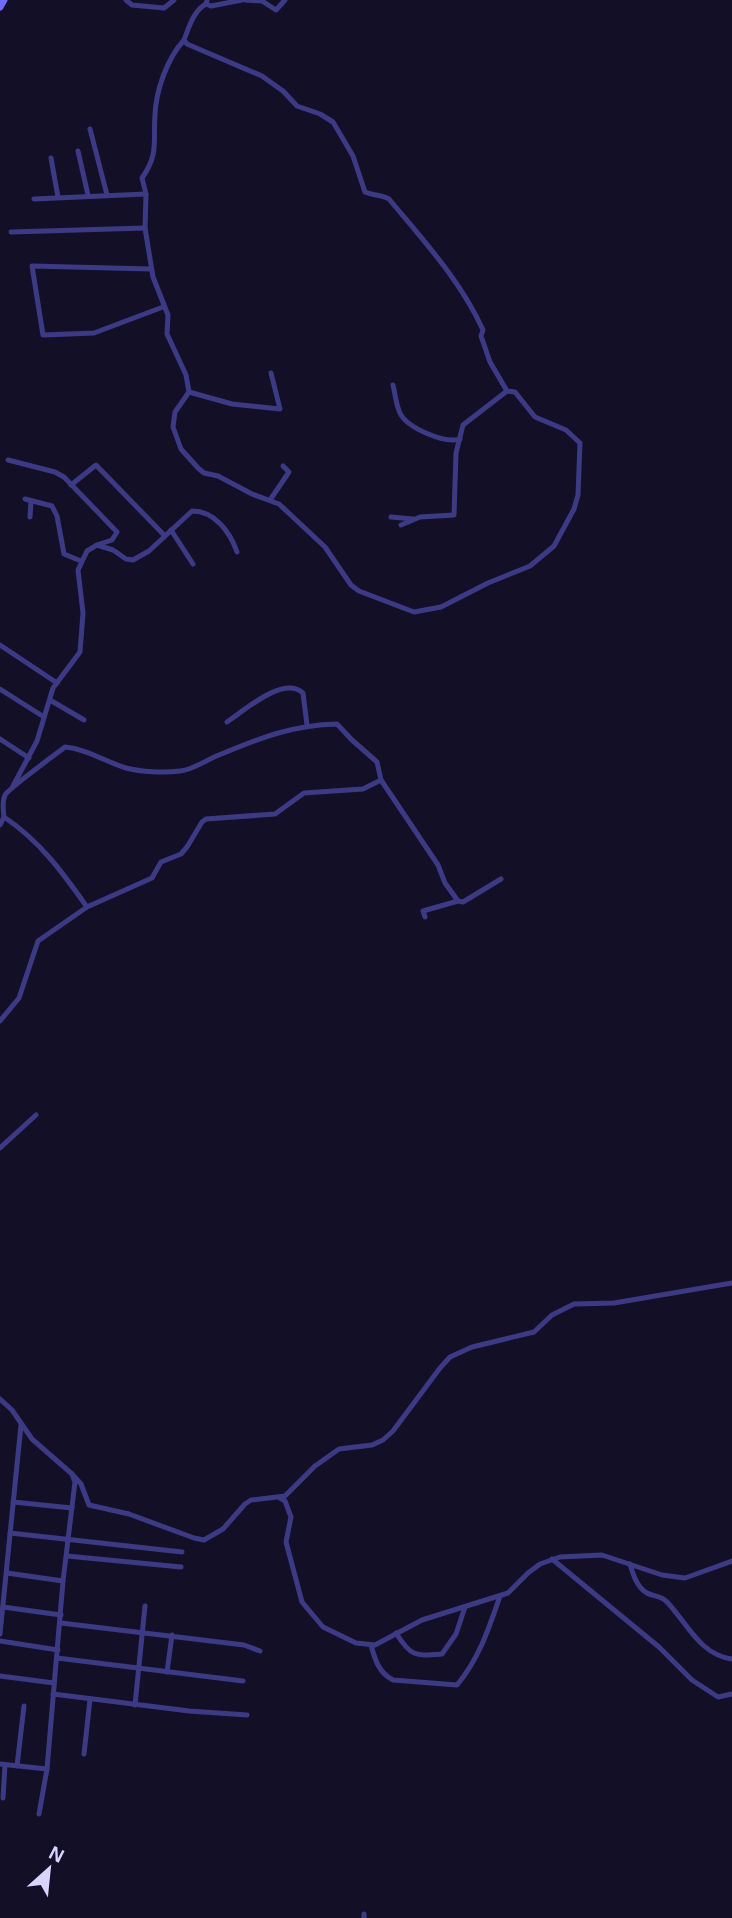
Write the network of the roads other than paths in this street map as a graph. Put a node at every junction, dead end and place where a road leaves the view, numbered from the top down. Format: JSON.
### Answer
{"nodes":[{"id":1,"x":5,"y":0,"type":"edge"},
{"id":2,"x":126,"y":0,"type":"edge"},
{"id":3,"x":174,"y":0,"type":"edge"},
{"id":4,"x":244,"y":0,"type":"edge"},
{"id":5,"x":285,"y":0,"type":"edge"},
{"id":6,"x":207,"y":2,"type":"edge"},
{"id":7,"x":0,"y":7,"type":"edge"},
{"id":8,"x":184,"y":40,"type":"junction"},
{"id":9,"x":90,"y":129,"type":"dead end"},
{"id":10,"x":78,"y":151,"type":"dead end"},
{"id":11,"x":51,"y":158,"type":"dead end"},
{"id":12,"x":146,"y":194,"type":"junction"},
{"id":13,"x":88,"y":195,"type":"junction"},
{"id":14,"x":107,"y":195,"type":"junction"},
{"id":15,"x":58,"y":197,"type":"junction"},
{"id":16,"x":34,"y":199,"type":"dead end"},
{"id":17,"x":145,"y":228,"type":"junction"},
{"id":18,"x":10,"y":232,"type":"dead end"},
{"id":19,"x":151,"y":269,"type":"junction"},
{"id":20,"x":163,"y":307,"type":"junction"},
{"id":21,"x":271,"y":373,"type":"dead end"},
{"id":22,"x":393,"y":385,"type":"dead end"},
{"id":23,"x":507,"y":391,"type":"junction"},
{"id":24,"x":189,"y":392,"type":"junction"},
{"id":25,"x":461,"y":439,"type":"junction"},
{"id":26,"x":8,"y":460,"type":"dead end"},
{"id":27,"x":283,"y":466,"type":"dead end"},
{"id":28,"x":71,"y":485,"type":"junction"},
{"id":29,"x":270,"y":500,"type":"junction"},
{"id":30,"x":30,"y":517,"type":"dead end"},
{"id":31,"x":391,"y":517,"type":"dead end"},
{"id":32,"x":413,"y":519,"type":"junction"},
{"id":33,"x":401,"y":525,"type":"dead end"},
{"id":34,"x":171,"y":530,"type":"junction"},
{"id":35,"x":165,"y":536,"type":"junction"},
{"id":36,"x":97,"y":545,"type":"junction"},
{"id":37,"x":237,"y":552,"type":"dead end"},
{"id":38,"x":81,"y":561,"type":"junction"},
{"id":39,"x":192,"y":564,"type":"dead end"},
{"id":40,"x":0,"y":645,"type":"edge"},
{"id":41,"x":58,"y":683,"type":"junction"},
{"id":42,"x":0,"y":689,"type":"edge"},
{"id":43,"x":50,"y":700,"type":"junction"},
{"id":44,"x":44,"y":717,"type":"junction"},
{"id":45,"x":84,"y":720,"type":"dead end"},
{"id":46,"x":227,"y":722,"type":"dead end"},
{"id":47,"x":307,"y":725,"type":"junction"},
{"id":48,"x":0,"y":739,"type":"edge"},
{"id":49,"x":29,"y":758,"type":"junction"},
{"id":50,"x":381,"y":780,"type":"junction"},
{"id":51,"x":12,"y":786,"type":"junction"},
{"id":52,"x":3,"y":793,"type":"edge"},
{"id":53,"x":4,"y":817,"type":"junction"},
{"id":54,"x":0,"y":825,"type":"edge"},
{"id":55,"x":501,"y":879,"type":"dead end"},
{"id":56,"x":457,"y":901,"type":"junction"},
{"id":57,"x":88,"y":907,"type":"junction"},
{"id":58,"x":425,"y":917,"type":"dead end"},
{"id":59,"x":0,"y":1021,"type":"edge"},
{"id":60,"x":36,"y":1115,"type":"dead end"},
{"id":61,"x":0,"y":1148,"type":"edge"},
{"id":62,"x":732,"y":1283,"type":"edge"},
{"id":63,"x":0,"y":1399,"type":"edge"},
{"id":64,"x":21,"y":1424,"type":"junction"},
{"id":65,"x":72,"y":1474,"type":"junction"},
{"id":66,"x":280,"y":1498,"type":"junction"},
{"id":67,"x":13,"y":1502,"type":"junction"},
{"id":68,"x":72,"y":1508,"type":"junction"},
{"id":69,"x":10,"y":1533,"type":"junction"},
{"id":70,"x":68,"y":1540,"type":"junction"},
{"id":71,"x":9,"y":1548,"type":"junction"},
{"id":72,"x":0,"y":1549,"type":"edge"},
{"id":73,"x":182,"y":1552,"type":"dead end"},
{"id":74,"x":66,"y":1556,"type":"junction"},
{"id":75,"x":552,"y":1559,"type":"junction"},
{"id":76,"x":732,"y":1561,"type":"edge"},
{"id":77,"x":630,"y":1564,"type":"junction"},
{"id":78,"x":181,"y":1567,"type":"dead end"},
{"id":79,"x":7,"y":1573,"type":"junction"},
{"id":80,"x":63,"y":1581,"type":"junction"},
{"id":81,"x":500,"y":1596,"type":"junction"},
{"id":82,"x":145,"y":1606,"type":"dead end"},
{"id":83,"x":3,"y":1607,"type":"junction"},
{"id":84,"x":464,"y":1607,"type":"junction"},
{"id":85,"x":61,"y":1615,"type":"junction"},
{"id":86,"x":1,"y":1620,"type":"edge"},
{"id":87,"x":61,"y":1623,"type":"junction"},
{"id":88,"x":142,"y":1632,"type":"junction"},
{"id":89,"x":396,"y":1633,"type":"junction"},
{"id":90,"x":0,"y":1634,"type":"edge"},
{"id":91,"x":172,"y":1635,"type":"junction"},
{"id":92,"x":0,"y":1641,"type":"edge"},
{"id":93,"x":371,"y":1645,"type":"junction"},
{"id":94,"x":58,"y":1650,"type":"junction"},
{"id":95,"x":260,"y":1651,"type":"dead end"},
{"id":96,"x":57,"y":1658,"type":"junction"},
{"id":97,"x":732,"y":1659,"type":"edge"},
{"id":98,"x":138,"y":1668,"type":"junction"},
{"id":99,"x":167,"y":1672,"type":"junction"},
{"id":100,"x":0,"y":1676,"type":"edge"},
{"id":101,"x":243,"y":1681,"type":"dead end"},
{"id":102,"x":54,"y":1683,"type":"junction"},
{"id":103,"x":53,"y":1694,"type":"junction"},
{"id":104,"x":732,"y":1694,"type":"edge"},
{"id":105,"x":90,"y":1699,"type":"junction"},
{"id":106,"x":135,"y":1705,"type":"junction"},
{"id":107,"x":24,"y":1706,"type":"dead end"},
{"id":108,"x":247,"y":1716,"type":"dead end"},
{"id":109,"x":83,"y":1754,"type":"dead end"},
{"id":110,"x":3,"y":1765,"type":"edge"},
{"id":111,"x":17,"y":1766,"type":"junction"},
{"id":112,"x":47,"y":1769,"type":"junction"},
{"id":113,"x":3,"y":1798,"type":"dead end"},
{"id":114,"x":39,"y":1814,"type":"dead end"}],
"edges":[{"from":1,"to":7,"type":"street"},
{"from":2,"to":3,"type":"street"},
{"from":4,"to":5,"type":"street"},
{"from":4,"to":6,"type":"street"},
{"from":6,"to":8,"type":"street"},
{"from":8,"to":12,"type":"street"},
{"from":8,"to":23,"type":"street"},
{"from":9,"to":14,"type":"street"},
{"from":10,"to":13,"type":"street"},
{"from":11,"to":15,"type":"street"},
{"from":12,"to":14,"type":"street"},
{"from":12,"to":17,"type":"street"},
{"from":13,"to":14,"type":"street"},
{"from":13,"to":15,"type":"street"},
{"from":15,"to":16,"type":"street"},
{"from":17,"to":18,"type":"street"},
{"from":17,"to":19,"type":"street"},
{"from":19,"to":20,"type":"street"},
{"from":19,"to":20,"type":"street"},
{"from":20,"to":24,"type":"street"},
{"from":21,"to":24,"type":"street"},
{"from":22,"to":25,"type":"street"},
{"from":23,"to":25,"type":"street"},
{"from":23,"to":29,"type":"street"},
{"from":24,"to":29,"type":"street"},
{"from":25,"to":32,"type":"street"},
{"from":26,"to":28,"type":"street"},
{"from":27,"to":29,"type":"street"},
{"from":28,"to":35,"type":"street"},
{"from":28,"to":36,"type":"street"},
{"from":30,"to":38,"type":"street"},
{"from":31,"to":32,"type":"street"},
{"from":32,"to":33,"type":"street"},
{"from":34,"to":35,"type":"street"},
{"from":34,"to":37,"type":"street"},
{"from":34,"to":39,"type":"street"},
{"from":35,"to":36,"type":"street"},
{"from":36,"to":38,"type":"street"},
{"from":38,"to":41,"type":"street"},
{"from":40,"to":41,"type":"street"},
{"from":41,"to":43,"type":"street"},
{"from":42,"to":44,"type":"street"},
{"from":43,"to":44,"type":"street"},
{"from":43,"to":45,"type":"street"},
{"from":44,"to":49,"type":"street"},
{"from":46,"to":47,"type":"street"},
{"from":47,"to":50,"type":"street"},
{"from":47,"to":51,"type":"street"},
{"from":48,"to":49,"type":"street"},
{"from":49,"to":51,"type":"street"},
{"from":50,"to":56,"type":"street"},
{"from":50,"to":57,"type":"street"},
{"from":51,"to":52,"type":"street"},
{"from":52,"to":53,"type":"street"},
{"from":53,"to":54,"type":"street"},
{"from":53,"to":57,"type":"street"},
{"from":55,"to":56,"type":"street"},
{"from":56,"to":58,"type":"street"},
{"from":57,"to":59,"type":"street"},
{"from":60,"to":61,"type":"street"},
{"from":62,"to":66,"type":"street"},
{"from":63,"to":64,"type":"street"},
{"from":64,"to":65,"type":"street"},
{"from":64,"to":67,"type":"street"},
{"from":65,"to":66,"type":"street"},
{"from":65,"to":68,"type":"street"},
{"from":66,"to":93,"type":"street"},
{"from":67,"to":68,"type":"street"},
{"from":67,"to":69,"type":"street"},
{"from":68,"to":70,"type":"street"},
{"from":69,"to":70,"type":"street"},
{"from":69,"to":71,"type":"street"},
{"from":70,"to":73,"type":"street"},
{"from":70,"to":74,"type":"street"},
{"from":71,"to":72,"type":"street"},
{"from":71,"to":79,"type":"street"},
{"from":74,"to":78,"type":"street"},
{"from":74,"to":80,"type":"street"},
{"from":75,"to":77,"type":"street"},
{"from":75,"to":81,"type":"street"},
{"from":75,"to":104,"type":"street"},
{"from":76,"to":77,"type":"street"},
{"from":77,"to":97,"type":"street"},
{"from":79,"to":80,"type":"street"},
{"from":79,"to":83,"type":"street"},
{"from":80,"to":85,"type":"street"},
{"from":81,"to":84,"type":"street"},
{"from":81,"to":93,"type":"street"},
{"from":82,"to":88,"type":"street"},
{"from":83,"to":85,"type":"street"},
{"from":83,"to":86,"type":"street"},
{"from":84,"to":89,"type":"street"},
{"from":84,"to":89,"type":"street"},
{"from":85,"to":87,"type":"street"},
{"from":86,"to":90,"type":"street"},
{"from":87,"to":88,"type":"street"},
{"from":87,"to":94,"type":"street"},
{"from":88,"to":91,"type":"street"},
{"from":88,"to":98,"type":"street"},
{"from":89,"to":93,"type":"street"},
{"from":91,"to":95,"type":"street"},
{"from":91,"to":99,"type":"street"},
{"from":92,"to":94,"type":"street"},
{"from":94,"to":96,"type":"street"},
{"from":96,"to":98,"type":"street"},
{"from":96,"to":102,"type":"street"},
{"from":98,"to":99,"type":"street"},
{"from":98,"to":106,"type":"street"},
{"from":99,"to":101,"type":"street"},
{"from":100,"to":102,"type":"street"},
{"from":102,"to":103,"type":"street"},
{"from":103,"to":105,"type":"street"},
{"from":103,"to":112,"type":"street"},
{"from":105,"to":106,"type":"street"},
{"from":105,"to":109,"type":"street"},
{"from":106,"to":108,"type":"street"},
{"from":107,"to":111,"type":"street"},
{"from":110,"to":111,"type":"street"},
{"from":110,"to":113,"type":"street"},
{"from":111,"to":112,"type":"street"},
{"from":112,"to":114,"type":"street"}]}
